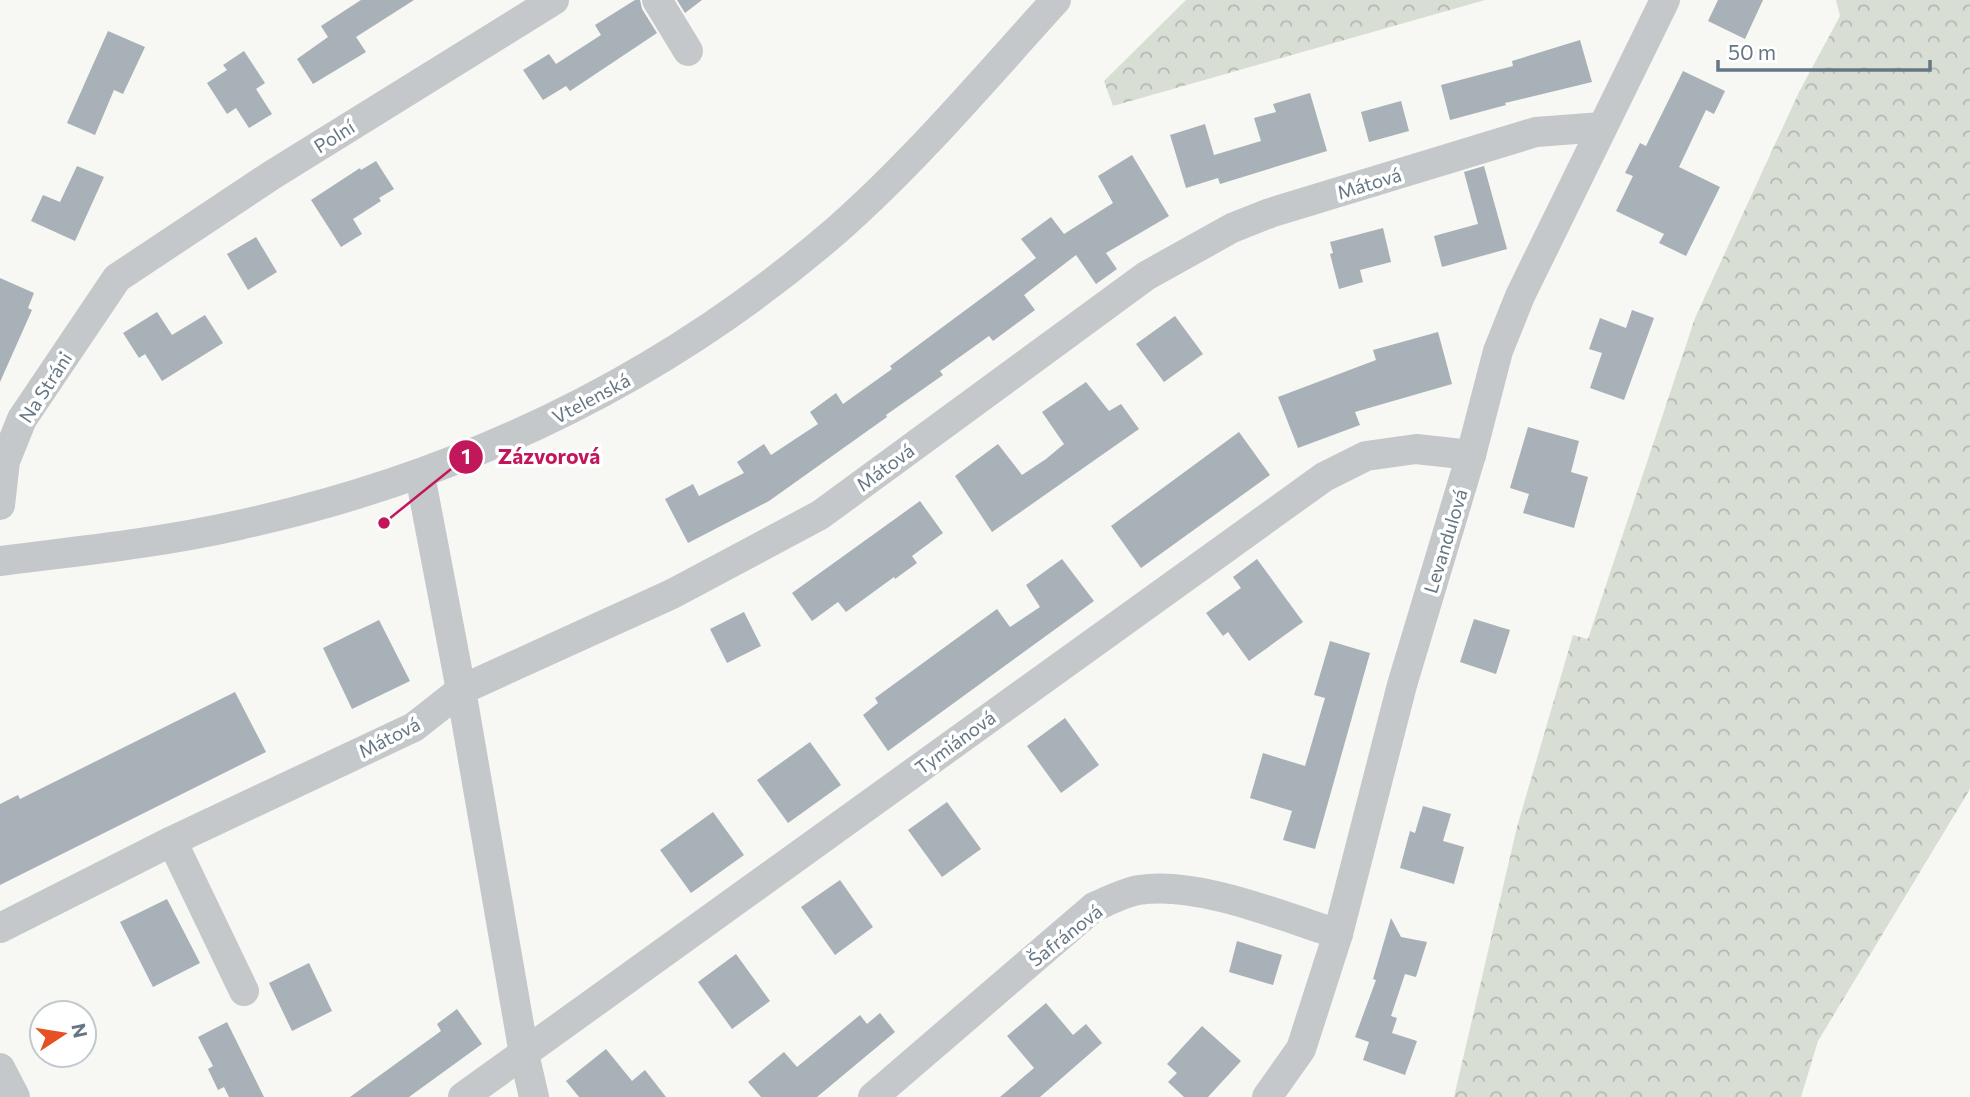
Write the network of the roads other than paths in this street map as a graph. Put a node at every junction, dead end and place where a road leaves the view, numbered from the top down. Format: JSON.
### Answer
{"nodes":[{"id":1,"x":554,"y":0,"type":"edge"},
{"id":2,"x":657,"y":0,"type":"edge"},
{"id":3,"x":1056,"y":0,"type":"edge"},
{"id":4,"x":1665,"y":0,"type":"edge"},
{"id":5,"x":688,"y":51,"type":"dead end"},
{"id":6,"x":1602,"y":127,"type":"junction"},
{"id":7,"x":117,"y":278,"type":"joint"},
{"id":8,"x":11,"y":415,"type":"edge"},
{"id":9,"x":1471,"y":455,"type":"junction"},
{"id":10,"x":420,"y":475,"type":"junction"},
{"id":11,"x":0,"y":505,"type":"edge"},
{"id":12,"x":0,"y":561,"type":"edge"},
{"id":13,"x":461,"y":690,"type":"junction"},
{"id":14,"x":172,"y":841,"type":"junction"},
{"id":15,"x":0,"y":928,"type":"edge"},
{"id":16,"x":1338,"y":934,"type":"junction"},
{"id":17,"x":244,"y":991,"type":"dead end"},
{"id":18,"x":524,"y":1054,"type":"junction"},
{"id":19,"x":0,"y":1068,"type":"edge"},
{"id":20,"x":15,"y":1097,"type":"edge"},
{"id":21,"x":463,"y":1097,"type":"edge"},
{"id":22,"x":534,"y":1097,"type":"edge"},
{"id":23,"x":873,"y":1097,"type":"edge"},
{"id":24,"x":1267,"y":1097,"type":"edge"}],
"edges":[{"from":1,"to":7,"type":"street","name":"Polní"},
{"from":2,"to":5,"type":"street"},
{"from":3,"to":10,"type":"street","name":"Vtelenská"},
{"from":4,"to":6,"type":"street","name":"Levandulová"},
{"from":6,"to":9,"type":"street","name":"Levandulová"},
{"from":6,"to":13,"type":"street","name":"Mátová"},
{"from":7,"to":8,"type":"street","name":"Na Stráni"},
{"from":8,"to":11,"type":"street","name":"Na Stráni"},
{"from":9,"to":16,"type":"street","name":"Levandulová"},
{"from":9,"to":18,"type":"street","name":"Tymiánová"},
{"from":10,"to":12,"type":"street","name":"Vtelenská"},
{"from":10,"to":13,"type":"street"},
{"from":13,"to":14,"type":"street","name":"Mátová"},
{"from":13,"to":18,"type":"street"},
{"from":14,"to":15,"type":"street","name":"Mátová"},
{"from":14,"to":17,"type":"street"},
{"from":16,"to":23,"type":"street","name":"Šafránová"},
{"from":16,"to":24,"type":"street","name":"Levandulová"},
{"from":18,"to":21,"type":"street","name":"Tymiánová"},
{"from":18,"to":22,"type":"street"},
{"from":19,"to":20,"type":"street"}]}
